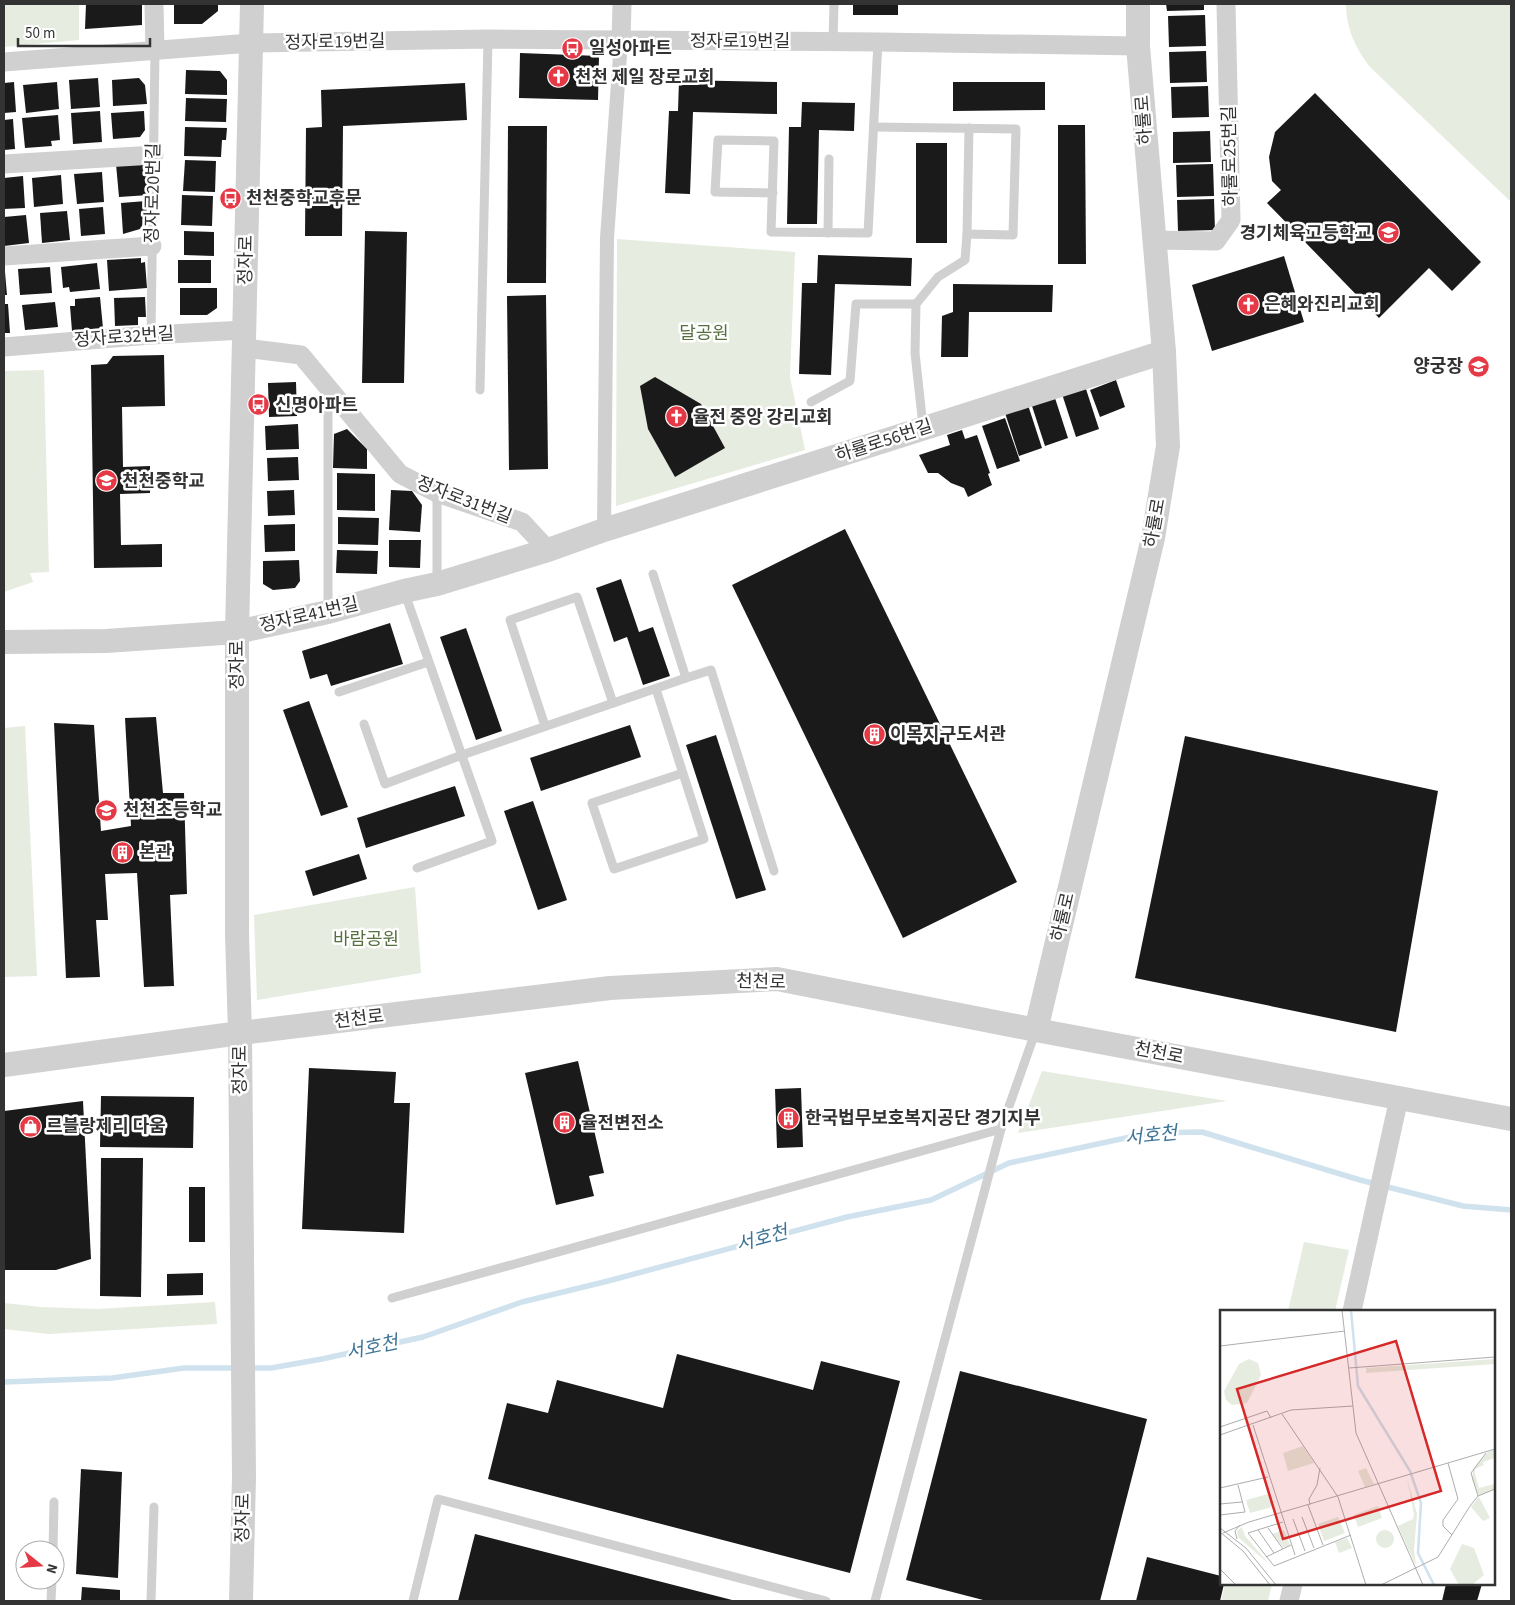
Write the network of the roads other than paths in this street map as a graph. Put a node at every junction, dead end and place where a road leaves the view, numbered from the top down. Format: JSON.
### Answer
{"nodes":[{"id":1,"x":154,"y":4,"type":"edge"},
{"id":2,"x":252,"y":4,"type":"edge"},
{"id":3,"x":622,"y":4,"type":"edge"},
{"id":4,"x":834,"y":4,"type":"edge"},
{"id":5,"x":1138,"y":4,"type":"edge"},
{"id":6,"x":1226,"y":4,"type":"edge"},
{"id":7,"x":488,"y":39,"type":"junction"},
{"id":8,"x":621,"y":41,"type":"junction"},
{"id":9,"x":833,"y":42,"type":"junction"},
{"id":10,"x":878,"y":42,"type":"junction"},
{"id":11,"x":251,"y":43,"type":"junction"},
{"id":12,"x":1138,"y":46,"type":"junction"},
{"id":13,"x":155,"y":51,"type":"junction"},
{"id":14,"x":4,"y":62,"type":"edge"},
{"id":15,"x":874,"y":127,"type":"junction"},
{"id":16,"x":969,"y":128,"type":"junction"},
{"id":17,"x":154,"y":155,"type":"junction"},
{"id":18,"x":829,"y":159,"type":"dead end"},
{"id":19,"x":4,"y":164,"type":"edge"},
{"id":20,"x":773,"y":193,"type":"junction"},
{"id":21,"x":828,"y":233,"type":"junction"},
{"id":22,"x":967,"y":234,"type":"junction"},
{"id":23,"x":1154,"y":240,"type":"junction"},
{"id":24,"x":152,"y":246,"type":"junction"},
{"id":25,"x":4,"y":256,"type":"edge"},
{"id":26,"x":916,"y":304,"type":"junction"},
{"id":27,"x":151,"y":334,"type":"junction"},
{"id":28,"x":244,"y":339,"type":"junction"},
{"id":29,"x":4,"y":347,"type":"edge"},
{"id":30,"x":1164,"y":352,"type":"junction"},
{"id":31,"x":328,"y":387,"type":"junction"},
{"id":32,"x":480,"y":390,"type":"dead end"},
{"id":33,"x":811,"y":402,"type":"dead end"},
{"id":34,"x":924,"y":428,"type":"junction"},
{"id":35,"x":437,"y":494,"type":"junction"},
{"id":36,"x":604,"y":530,"type":"junction"},
{"id":37,"x":548,"y":550,"type":"junction"},
{"id":38,"x":653,"y":574,"type":"dead end"},
{"id":39,"x":437,"y":584,"type":"junction"},
{"id":40,"x":404,"y":591,"type":"junction"},
{"id":41,"x":328,"y":612,"type":"junction"},
{"id":42,"x":237,"y":632,"type":"junction"},
{"id":43,"x":4,"y":642,"type":"edge"},
{"id":44,"x":428,"y":662,"type":"junction"},
{"id":45,"x":686,"y":678,"type":"junction"},
{"id":46,"x":656,"y":689,"type":"junction"},
{"id":47,"x":339,"y":692,"type":"dead end"},
{"id":48,"x":613,"y":703,"type":"junction"},
{"id":49,"x":364,"y":724,"type":"dead end"},
{"id":50,"x":545,"y":726,"type":"junction"},
{"id":51,"x":462,"y":755,"type":"junction"},
{"id":52,"x":683,"y":774,"type":"junction"},
{"id":53,"x":417,"y":868,"type":"dead end"},
{"id":54,"x":774,"y":872,"type":"dead end"},
{"id":55,"x":1036,"y":1030,"type":"junction"},
{"id":56,"x":240,"y":1034,"type":"junction"},
{"id":57,"x":4,"y":1065,"type":"edge"},
{"id":58,"x":1399,"y":1098,"type":"junction"},
{"id":59,"x":1511,"y":1119,"type":"edge"},
{"id":60,"x":1001,"y":1129,"type":"junction"},
{"id":61,"x":392,"y":1298,"type":"dead end"},
{"id":62,"x":1352,"y":1310,"type":"edge"},
{"id":63,"x":54,"y":1502,"type":"dead end"},
{"id":64,"x":154,"y":1507,"type":"dead end"},
{"id":65,"x":53,"y":1540,"type":"edge"},
{"id":66,"x":1293,"y":1585,"type":"edge"},
{"id":67,"x":151,"y":1601,"type":"edge"},
{"id":68,"x":241,"y":1601,"type":"edge"},
{"id":69,"x":414,"y":1601,"type":"edge"},
{"id":70,"x":826,"y":1601,"type":"edge"},
{"id":71,"x":875,"y":1601,"type":"edge"},
{"id":72,"x":1290,"y":1601,"type":"edge"}],
"edges":[{"from":1,"to":13,"type":"street"},
{"from":2,"to":11,"type":"street","name":"정자로"},
{"from":3,"to":8,"type":"street"},
{"from":4,"to":9,"type":"lane"},
{"from":5,"to":12,"type":"street","name":"하률로"},
{"from":6,"to":23,"type":"street","name":"하률로25번길"},
{"from":7,"to":8,"type":"street","name":"정자로19번길"},
{"from":7,"to":11,"type":"street","name":"정자로19번길"},
{"from":7,"to":32,"type":"lane"},
{"from":8,"to":9,"type":"street","name":"정자로19번길"},
{"from":8,"to":36,"type":"street"},
{"from":9,"to":10,"type":"street","name":"정자로19번길"},
{"from":10,"to":12,"type":"street","name":"정자로19번길"},
{"from":10,"to":15,"type":"lane"},
{"from":11,"to":13,"type":"street"},
{"from":11,"to":28,"type":"street","name":"정자로"},
{"from":12,"to":23,"type":"street","name":"하률로"},
{"from":13,"to":14,"type":"street"},
{"from":13,"to":17,"type":"lane","name":"정자로20번길"},
{"from":15,"to":16,"type":"lane"},
{"from":15,"to":21,"type":"lane"},
{"from":16,"to":22,"type":"lane"},
{"from":16,"to":22,"type":"lane"},
{"from":17,"to":19,"type":"street"},
{"from":17,"to":24,"type":"lane","name":"정자로20번길"},
{"from":18,"to":21,"type":"lane"},
{"from":20,"to":20,"type":"lane"},
{"from":20,"to":21,"type":"lane"},
{"from":22,"to":26,"type":"lane"},
{"from":23,"to":30,"type":"street","name":"하률로"},
{"from":24,"to":25,"type":"street"},
{"from":24,"to":27,"type":"lane","name":"정자로20번길"},
{"from":26,"to":33,"type":"lane"},
{"from":26,"to":34,"type":"lane"},
{"from":27,"to":28,"type":"street","name":"정자로32번길"},
{"from":27,"to":29,"type":"street","name":"정자로32번길"},
{"from":28,"to":31,"type":"street","name":"정자로31번길"},
{"from":28,"to":42,"type":"street","name":"정자로"},
{"from":30,"to":34,"type":"street","name":"하률로56번길"},
{"from":30,"to":55,"type":"street","name":"하률로"},
{"from":31,"to":35,"type":"street","name":"정자로31번길"},
{"from":31,"to":41,"type":"lane"},
{"from":34,"to":36,"type":"street","name":"하률로56번길"},
{"from":35,"to":37,"type":"street","name":"정자로31번길"},
{"from":35,"to":39,"type":"lane"},
{"from":36,"to":37,"type":"street","name":"정자로41번길"},
{"from":37,"to":39,"type":"street","name":"정자로41번길"},
{"from":38,"to":45,"type":"lane"},
{"from":39,"to":40,"type":"street","name":"정자로41번길"},
{"from":40,"to":41,"type":"street","name":"정자로41번길"},
{"from":40,"to":44,"type":"lane"},
{"from":41,"to":42,"type":"street","name":"정자로41번길"},
{"from":42,"to":43,"type":"street","name":"정자로41번길"},
{"from":42,"to":56,"type":"street","name":"정자로"},
{"from":44,"to":47,"type":"lane"},
{"from":44,"to":51,"type":"lane"},
{"from":45,"to":46,"type":"lane"},
{"from":45,"to":54,"type":"lane"},
{"from":46,"to":48,"type":"lane"},
{"from":46,"to":52,"type":"lane"},
{"from":48,"to":50,"type":"lane"},
{"from":48,"to":50,"type":"lane"},
{"from":49,"to":51,"type":"lane"},
{"from":50,"to":51,"type":"lane"},
{"from":51,"to":53,"type":"lane"},
{"from":52,"to":52,"type":"lane"},
{"from":55,"to":56,"type":"street","name":"천천로"},
{"from":55,"to":58,"type":"street","name":"천천로"},
{"from":55,"to":60,"type":"lane"},
{"from":56,"to":57,"type":"street","name":"천천로"},
{"from":56,"to":68,"type":"street","name":"정자로"},
{"from":58,"to":59,"type":"street","name":"천천로"},
{"from":58,"to":62,"type":"street"},
{"from":60,"to":61,"type":"lane"},
{"from":60,"to":71,"type":"lane"},
{"from":63,"to":65,"type":"lane"},
{"from":64,"to":67,"type":"lane"},
{"from":66,"to":72,"type":"street"},
{"from":69,"to":70,"type":"lane"}]}
